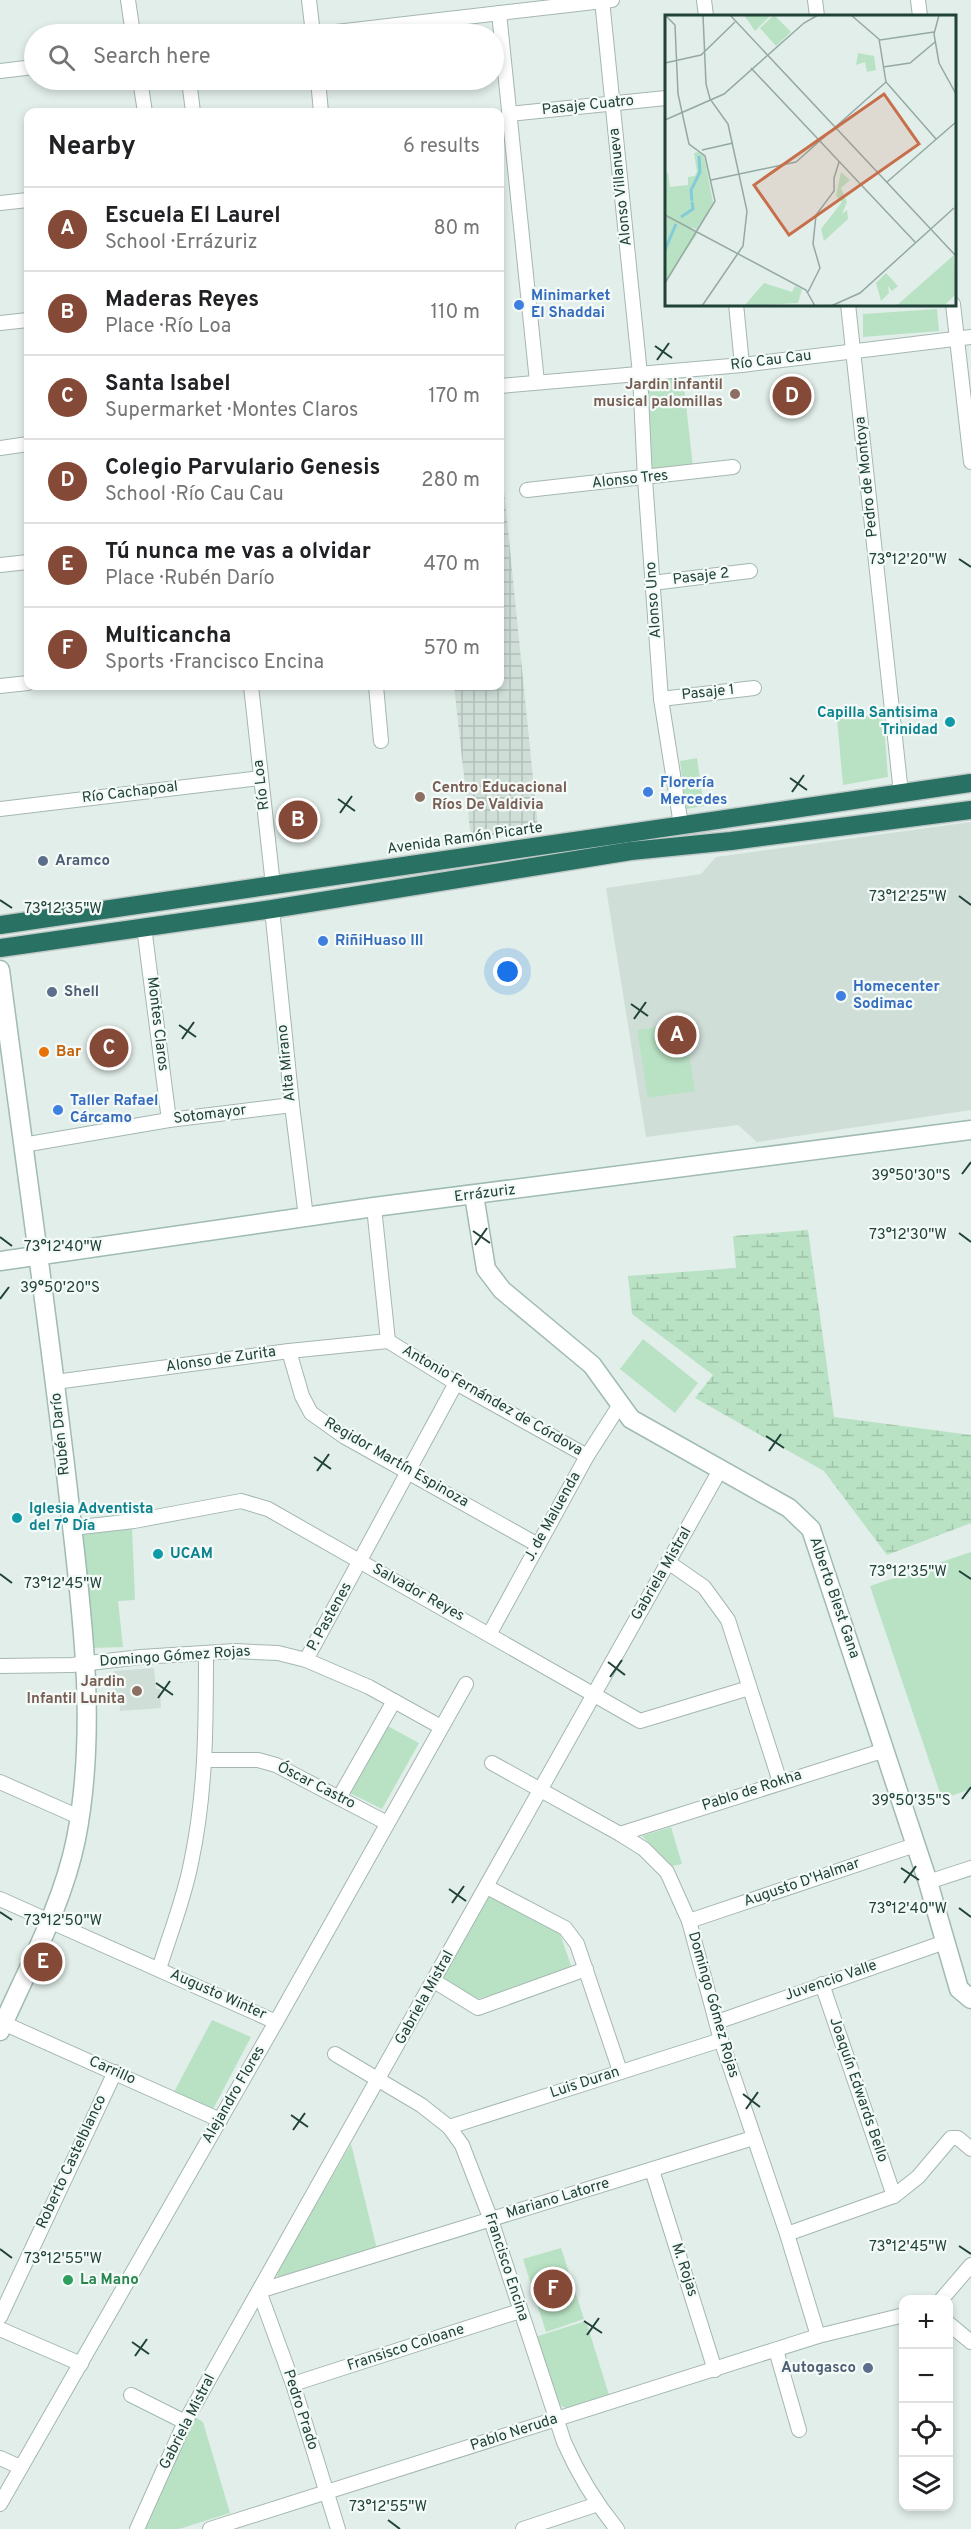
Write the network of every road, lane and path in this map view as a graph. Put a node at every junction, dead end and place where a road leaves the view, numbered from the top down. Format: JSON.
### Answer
{"nodes":[{"id":1,"x":128,"y":0,"type":"edge"},
{"id":2,"x":309,"y":0,"type":"edge"},
{"id":3,"x":605,"y":0,"type":"edge"},
{"id":4,"x":704,"y":0,"type":"edge"},
{"id":5,"x":815,"y":0,"type":"edge"},
{"id":6,"x":918,"y":0,"type":"edge"},
{"id":7,"x":499,"y":13,"type":"junction"},
{"id":8,"x":706,"y":15,"type":"edge"},
{"id":9,"x":817,"y":15,"type":"edge"},
{"id":10,"x":920,"y":15,"type":"edge"},
{"id":11,"x":132,"y":24,"type":"edge"},
{"id":12,"x":312,"y":24,"type":"edge"},
{"id":13,"x":405,"y":24,"type":"edge"},
{"id":14,"x":500,"y":24,"type":"edge"},
{"id":15,"x":504,"y":64,"type":"edge"},
{"id":16,"x":24,"y":68,"type":"edge"},
{"id":17,"x":0,"y":70,"type":"edge"},
{"id":18,"x":142,"y":90,"type":"edge"},
{"id":19,"x":190,"y":90,"type":"edge"},
{"id":20,"x":319,"y":90,"type":"edge"},
{"id":21,"x":665,"y":98,"type":"edge"},
{"id":22,"x":613,"y":104,"type":"junction"},
{"id":23,"x":144,"y":108,"type":"edge"},
{"id":24,"x":192,"y":108,"type":"edge"},
{"id":25,"x":321,"y":108,"type":"edge"},
{"id":26,"x":509,"y":114,"type":"junction"},
{"id":27,"x":24,"y":200,"type":"edge"},
{"id":28,"x":0,"y":203,"type":"edge"},
{"id":29,"x":736,"y":306,"type":"edge"},
{"id":30,"x":848,"y":306,"type":"edge"},
{"id":31,"x":954,"y":306,"type":"edge"},
{"id":32,"x":24,"y":320,"type":"edge"},
{"id":33,"x":0,"y":323,"type":"edge"},
{"id":34,"x":964,"y":338,"type":"edge"},
{"id":35,"x":853,"y":351,"type":"junction"},
{"id":36,"x":742,"y":364,"type":"junction"},
{"id":37,"x":640,"y":374,"type":"junction"},
{"id":38,"x":537,"y":382,"type":"junction"},
{"id":39,"x":504,"y":386,"type":"edge"},
{"id":40,"x":24,"y":445,"type":"edge"},
{"id":41,"x":0,"y":448,"type":"edge"},
{"id":42,"x":971,"y":462,"type":"edge"},
{"id":43,"x":733,"y":467,"type":"dead end"},
{"id":44,"x":645,"y":479,"type":"junction"},
{"id":45,"x":527,"y":490,"type":"dead end"},
{"id":46,"x":24,"y":562,"type":"edge"},
{"id":47,"x":0,"y":565,"type":"edge"},
{"id":48,"x":750,"y":571,"type":"dead end"},
{"id":49,"x":652,"y":583,"type":"junction"},
{"id":50,"x":24,"y":683,"type":"edge"},
{"id":51,"x":0,"y":686,"type":"edge"},
{"id":52,"x":754,"y":688,"type":"dead end"},
{"id":53,"x":251,"y":690,"type":"edge"},
{"id":54,"x":376,"y":690,"type":"edge"},
{"id":55,"x":661,"y":699,"type":"junction"},
{"id":56,"x":381,"y":741,"type":"dead end"},
{"id":57,"x":260,"y":778,"type":"junction"},
{"id":58,"x":971,"y":783,"type":"edge"},
{"id":59,"x":901,"y":793,"type":"junction"},
{"id":60,"x":0,"y":808,"type":"edge"},
{"id":61,"x":971,"y":810,"type":"edge"},
{"id":62,"x":681,"y":825,"type":"junction"},
{"id":63,"x":273,"y":885,"type":"junction"},
{"id":64,"x":272,"y":909,"type":"junction"},
{"id":65,"x":0,"y":925,"type":"edge"},
{"id":66,"x":144,"y":927,"type":"junction"},
{"id":67,"x":0,"y":948,"type":"edge"},
{"id":68,"x":0,"y":970,"type":"edge"},
{"id":69,"x":292,"y":1105,"type":"junction"},
{"id":70,"x":169,"y":1120,"type":"junction"},
{"id":71,"x":971,"y":1130,"type":"edge"},
{"id":72,"x":23,"y":1145,"type":"junction"},
{"id":73,"x":474,"y":1195,"type":"junction"},
{"id":74,"x":374,"y":1207,"type":"junction"},
{"id":75,"x":306,"y":1217,"type":"junction"},
{"id":76,"x":38,"y":1255,"type":"junction"},
{"id":77,"x":0,"y":1261,"type":"edge"},
{"id":78,"x":388,"y":1341,"type":"junction"},
{"id":79,"x":289,"y":1351,"type":"junction"},
{"id":80,"x":55,"y":1382,"type":"junction"},
{"id":81,"x":456,"y":1383,"type":"junction"},
{"id":82,"x":621,"y":1404,"type":"junction"},
{"id":83,"x":587,"y":1456,"type":"junction"},
{"id":84,"x":720,"y":1470,"type":"junction"},
{"id":85,"x":408,"y":1471,"type":"junction"},
{"id":86,"x":72,"y":1528,"type":"junction"},
{"id":87,"x":538,"y":1545,"type":"junction"},
{"id":88,"x":361,"y":1561,"type":"junction"},
{"id":89,"x":668,"y":1562,"type":"junction"},
{"id":90,"x":490,"y":1633,"type":"junction"},
{"id":91,"x":206,"y":1653,"type":"junction"},
{"id":92,"x":306,"y":1660,"type":"junction"},
{"id":93,"x":84,"y":1664,"type":"junction"},
{"id":94,"x":0,"y":1666,"type":"edge"},
{"id":95,"x":466,"y":1684,"type":"dead end"},
{"id":96,"x":749,"y":1688,"type":"junction"},
{"id":97,"x":593,"y":1694,"type":"junction"},
{"id":98,"x":394,"y":1701,"type":"junction"},
{"id":99,"x":441,"y":1727,"type":"junction"},
{"id":100,"x":885,"y":1750,"type":"junction"},
{"id":101,"x":206,"y":1760,"type":"junction"},
{"id":102,"x":492,"y":1763,"type":"dead end"},
{"id":103,"x":0,"y":1782,"type":"edge"},
{"id":104,"x":780,"y":1782,"type":"junction"},
{"id":105,"x":539,"y":1791,"type":"junction"},
{"id":106,"x":339,"y":1798,"type":"junction"},
{"id":107,"x":79,"y":1817,"type":"junction"},
{"id":108,"x":387,"y":1823,"type":"junction"},
{"id":109,"x":620,"y":1834,"type":"junction"},
{"id":110,"x":915,"y":1845,"type":"junction"},
{"id":111,"x":971,"y":1868,"type":"edge"},
{"id":112,"x":928,"y":1882,"type":"junction"},
{"id":113,"x":486,"y":1887,"type":"junction"},
{"id":114,"x":0,"y":1899,"type":"edge"},
{"id":115,"x":48,"y":1920,"type":"junction"},
{"id":116,"x":689,"y":1921,"type":"junction"},
{"id":117,"x":945,"y":1942,"type":"junction"},
{"id":118,"x":159,"y":1969,"type":"junction"},
{"id":119,"x":586,"y":1969,"type":"junction"},
{"id":120,"x":434,"y":1981,"type":"junction"},
{"id":121,"x":822,"y":1984,"type":"junction"},
{"id":122,"x":971,"y":1999,"type":"edge"},
{"id":123,"x":276,"y":2022,"type":"junction"},
{"id":124,"x":717,"y":2022,"type":"junction"},
{"id":125,"x":2,"y":2027,"type":"edge"},
{"id":126,"x":721,"y":2040,"type":"junction"},
{"id":127,"x":335,"y":2054,"type":"dead end"},
{"id":128,"x":620,"y":2071,"type":"junction"},
{"id":129,"x":114,"y":2072,"type":"junction"},
{"id":130,"x":379,"y":2080,"type":"junction"},
{"id":131,"x":220,"y":2120,"type":"junction"},
{"id":132,"x":449,"y":2127,"type":"junction"},
{"id":133,"x":753,"y":2138,"type":"junction"},
{"id":134,"x":971,"y":2149,"type":"edge"},
{"id":135,"x":652,"y":2170,"type":"junction"},
{"id":136,"x":894,"y":2196,"type":"junction"},
{"id":137,"x":491,"y":2220,"type":"junction"},
{"id":138,"x":787,"y":2234,"type":"junction"},
{"id":139,"x":971,"y":2265,"type":"edge"},
{"id":140,"x":259,"y":2291,"type":"junction"},
{"id":141,"x":945,"y":2295,"type":"edge"},
{"id":142,"x":520,"y":2311,"type":"junction"},
{"id":143,"x":899,"y":2316,"type":"edge"},
{"id":144,"x":0,"y":2317,"type":"edge"},
{"id":145,"x":953,"y":2327,"type":"edge"},
{"id":146,"x":0,"y":2329,"type":"edge"},
{"id":147,"x":818,"y":2336,"type":"junction"},
{"id":148,"x":971,"y":2342,"type":"edge"},
{"id":149,"x":776,"y":2350,"type":"junction"},
{"id":150,"x":81,"y":2364,"type":"junction"},
{"id":151,"x":715,"y":2370,"type":"junction"},
{"id":152,"x":293,"y":2384,"type":"junction"},
{"id":153,"x":130,"y":2395,"type":"dead end"},
{"id":154,"x":557,"y":2419,"type":"junction"},
{"id":155,"x":185,"y":2422,"type":"junction"},
{"id":156,"x":800,"y":2430,"type":"dead end"},
{"id":157,"x":0,"y":2458,"type":"edge"},
{"id":158,"x":20,"y":2467,"type":"junction"},
{"id":159,"x":327,"y":2493,"type":"junction"},
{"id":160,"x":0,"y":2504,"type":"edge"},
{"id":161,"x":598,"y":2504,"type":"junction"},
{"id":162,"x":137,"y":2529,"type":"edge"},
{"id":163,"x":210,"y":2529,"type":"edge"},
{"id":164,"x":338,"y":2529,"type":"edge"},
{"id":165,"x":523,"y":2529,"type":"edge"},
{"id":166,"x":617,"y":2529,"type":"edge"}],
"edges":[{"from":1,"to":11,"type":"street"},
{"from":2,"to":12,"type":"street"},
{"from":3,"to":7,"type":"street"},
{"from":3,"to":22,"type":"street","name":"Alonso Villanueva"},
{"from":4,"to":8,"type":"street"},
{"from":5,"to":9,"type":"street"},
{"from":6,"to":10,"type":"street"},
{"from":7,"to":13,"type":"street"},
{"from":7,"to":14,"type":"street"},
{"from":15,"to":26,"type":"street"},
{"from":16,"to":17,"type":"street"},
{"from":18,"to":23,"type":"street"},
{"from":19,"to":24,"type":"street"},
{"from":20,"to":25,"type":"street"},
{"from":21,"to":22,"type":"street","name":"Pasaje Cuatro"},
{"from":22,"to":26,"type":"street","name":"Pasaje Cuatro"},
{"from":22,"to":37,"type":"street","name":"Alonso Villanueva"},
{"from":26,"to":38,"type":"street"},
{"from":27,"to":28,"type":"street"},
{"from":29,"to":36,"type":"street"},
{"from":30,"to":35,"type":"street","name":"Pedro de Montoya"},
{"from":31,"to":34,"type":"street"},
{"from":32,"to":33,"type":"street"},
{"from":34,"to":35,"type":"street","name":"Río Cau Cau"},
{"from":34,"to":42,"type":"street"},
{"from":35,"to":36,"type":"street","name":"Río Cau Cau"},
{"from":35,"to":59,"type":"street","name":"Pedro de Montoya"},
{"from":36,"to":37,"type":"street","name":"Río Cau Cau"},
{"from":37,"to":38,"type":"street","name":"Río Cau Cau"},
{"from":37,"to":44,"type":"street","name":"Alonso Uno"},
{"from":38,"to":39,"type":"street","name":"Río Cau Cau"},
{"from":40,"to":41,"type":"street"},
{"from":43,"to":44,"type":"street","name":"Alonso Tres"},
{"from":44,"to":45,"type":"street","name":"Alonso Tres"},
{"from":44,"to":49,"type":"street","name":"Alonso Uno"},
{"from":46,"to":47,"type":"street"},
{"from":48,"to":49,"type":"street","name":"Pasaje 2"},
{"from":49,"to":55,"type":"street","name":"Alonso Uno"},
{"from":50,"to":51,"type":"street"},
{"from":52,"to":55,"type":"street","name":"Pasaje 1"},
{"from":53,"to":57,"type":"street","name":"Río Loa"},
{"from":54,"to":56,"type":"street"},
{"from":55,"to":62,"type":"street","name":"Alonso Uno"},
{"from":57,"to":60,"type":"street","name":"Río Cachapoal"},
{"from":57,"to":63,"type":"street","name":"Río Loa"},
{"from":58,"to":59,"type":"highway","name":"Avenida Ramón Picarte"},
{"from":59,"to":62,"type":"highway","name":"Avenida Ramón Picarte"},
{"from":61,"to":64,"type":"highway"},
{"from":62,"to":63,"type":"highway","name":"Avenida Ramón Picarte"},
{"from":63,"to":65,"type":"highway","name":"Avenida Ramón Picarte"},
{"from":64,"to":66,"type":"highway"},
{"from":64,"to":69,"type":"street","name":"Alta Mirano"},
{"from":66,"to":67,"type":"highway"},
{"from":66,"to":70,"type":"street","name":"Montes Claros"},
{"from":68,"to":72,"type":"street","name":"Rubén Darío"},
{"from":69,"to":70,"type":"street","name":"Sotomayor"},
{"from":69,"to":75,"type":"street","name":"Alta Mirano"},
{"from":70,"to":72,"type":"street","name":"Sotomayor"},
{"from":71,"to":73,"type":"street","name":"Errázuriz"},
{"from":72,"to":76,"type":"street","name":"Rubén Darío"},
{"from":73,"to":74,"type":"street","name":"Errázuriz"},
{"from":73,"to":82,"type":"street","name":"Alberto Blest Gana"},
{"from":74,"to":75,"type":"street","name":"Errázuriz"},
{"from":74,"to":78,"type":"street","name":"Antonio Fernández de Córdova"},
{"from":75,"to":76,"type":"street","name":"Errázuriz"},
{"from":76,"to":77,"type":"street","name":"Errázuriz"},
{"from":76,"to":80,"type":"street","name":"Rubén Darío"},
{"from":78,"to":79,"type":"street","name":"Alonso de Zurita"},
{"from":78,"to":81,"type":"street","name":"Antonio Fernández de Córdova"},
{"from":79,"to":80,"type":"street","name":"Alonso de Zurita"},
{"from":79,"to":85,"type":"street","name":"Regidor Martín Espinoza"},
{"from":80,"to":86,"type":"street","name":"Rubén Darío"},
{"from":81,"to":83,"type":"street","name":"Antonio Fernández de Córdova"},
{"from":81,"to":85,"type":"street","name":"P. Pastenes"},
{"from":82,"to":83,"type":"street","name":"J. de Maluenda"},
{"from":82,"to":84,"type":"street","name":"Alberto Blest Gana"},
{"from":83,"to":87,"type":"street","name":"J. de Maluenda"},
{"from":84,"to":89,"type":"street","name":"Gabriela Mistral"},
{"from":84,"to":100,"type":"street","name":"Alberto Blest Gana"},
{"from":85,"to":87,"type":"street","name":"Regidor Martín Espinoza"},
{"from":85,"to":88,"type":"street","name":"P. Pastenes"},
{"from":86,"to":88,"type":"street","name":"Salvador Reyes"},
{"from":86,"to":93,"type":"street","name":"Rubén Darío"},
{"from":87,"to":90,"type":"street","name":"J. de Maluenda"},
{"from":88,"to":90,"type":"street","name":"Salvador Reyes"},
{"from":88,"to":92,"type":"street","name":"P. Pastenes"},
{"from":89,"to":96,"type":"street"},
{"from":89,"to":97,"type":"street","name":"Gabriela Mistral"},
{"from":90,"to":97,"type":"street","name":"Salvador Reyes"},
{"from":91,"to":92,"type":"street","name":"Domingo Gómez Rojas"},
{"from":91,"to":93,"type":"street","name":"Domingo Gómez Rojas"},
{"from":91,"to":101,"type":"street"},
{"from":92,"to":98,"type":"street","name":"Domingo Gómez Rojas"},
{"from":93,"to":94,"type":"street","name":"Domingo Gómez Rojas"},
{"from":93,"to":107,"type":"street","name":"Rubén Darío"},
{"from":95,"to":99,"type":"street","name":"Alejandro Flores"},
{"from":96,"to":97,"type":"street","name":"Salvador Reyes"},
{"from":96,"to":104,"type":"street"},
{"from":97,"to":105,"type":"street","name":"Gabriela Mistral"},
{"from":98,"to":99,"type":"street","name":"Domingo Gómez Rojas"},
{"from":98,"to":106,"type":"street"},
{"from":99,"to":108,"type":"street","name":"Alejandro Flores"},
{"from":100,"to":104,"type":"street","name":"Pablo de Rokha"},
{"from":100,"to":110,"type":"street","name":"Alberto Blest Gana"},
{"from":101,"to":106,"type":"street","name":"Óscar Castro"},
{"from":101,"to":118,"type":"street"},
{"from":102,"to":105,"type":"street","name":"Domingo Gómez Rojas"},
{"from":103,"to":107,"type":"street"},
{"from":104,"to":109,"type":"street","name":"Pablo de Rokha"},
{"from":105,"to":109,"type":"street","name":"Domingo Gómez Rojas"},
{"from":105,"to":113,"type":"street","name":"Gabriela Mistral"},
{"from":106,"to":108,"type":"street","name":"Óscar Castro"},
{"from":107,"to":115,"type":"street","name":"Rubén Darío"},
{"from":108,"to":123,"type":"street","name":"Alejandro Flores"},
{"from":109,"to":116,"type":"street","name":"Domingo Gómez Rojas"},
{"from":110,"to":112,"type":"street","name":"Alberto Blest Gana"},
{"from":110,"to":116,"type":"street","name":"Augusto D'Halmar"},
{"from":111,"to":112,"type":"street"},
{"from":112,"to":117,"type":"street","name":"Alberto Blest Gana"},
{"from":113,"to":119,"type":"street"},
{"from":113,"to":120,"type":"street","name":"Gabriela Mistral"},
{"from":114,"to":115,"type":"street"},
{"from":115,"to":118,"type":"street"},
{"from":115,"to":125,"type":"street","name":"Rubén Darío"},
{"from":116,"to":124,"type":"street","name":"Domingo Gómez Rojas"},
{"from":117,"to":121,"type":"street","name":"Juvencio Valle"},
{"from":117,"to":122,"type":"street","name":"Alberto Blest Gana"},
{"from":118,"to":123,"type":"street","name":"Augusto Winter"},
{"from":119,"to":120,"type":"street"},
{"from":119,"to":128,"type":"street"},
{"from":120,"to":130,"type":"street","name":"Gabriela Mistral"},
{"from":121,"to":124,"type":"street","name":"Juvencio Valle"},
{"from":121,"to":136,"type":"street","name":"Joaquín Edwards Bello"},
{"from":123,"to":131,"type":"street","name":"Alejandro Flores"},
{"from":124,"to":126,"type":"street","name":"Domingo Gómez Rojas"},
{"from":125,"to":129,"type":"street","name":"Carrillo"},
{"from":126,"to":128,"type":"street","name":"Luis Duran"},
{"from":126,"to":133,"type":"street","name":"Domingo Gómez Rojas"},
{"from":127,"to":130,"type":"street","name":"Francisco Encina"},
{"from":128,"to":132,"type":"street","name":"Luis Duran"},
{"from":129,"to":131,"type":"street","name":"Carrillo"},
{"from":129,"to":144,"type":"street","name":"Roberto Castelblanco"},
{"from":130,"to":132,"type":"street","name":"Francisco Encina"},
{"from":130,"to":140,"type":"street","name":"Gabriela Mistral"},
{"from":131,"to":150,"type":"street","name":"Alejandro Flores"},
{"from":132,"to":137,"type":"street","name":"Francisco Encina"},
{"from":133,"to":135,"type":"street","name":"Mariano Latorre"},
{"from":133,"to":138,"type":"street","name":"Domingo Gómez Rojas"},
{"from":134,"to":136,"type":"street"},
{"from":135,"to":137,"type":"street","name":"Mariano Latorre"},
{"from":135,"to":151,"type":"street","name":"M. Rojas"},
{"from":136,"to":138,"type":"street"},
{"from":137,"to":140,"type":"street","name":"Mariano Latorre"},
{"from":137,"to":142,"type":"street","name":"Francisco Encina"},
{"from":138,"to":147,"type":"street","name":"Domingo Gómez Rojas"},
{"from":139,"to":141,"type":"street"},
{"from":140,"to":152,"type":"street","name":"Pedro Prado"},
{"from":140,"to":155,"type":"street","name":"Gabriela Mistral"},
{"from":142,"to":152,"type":"street","name":"Fransisco Coloane"},
{"from":142,"to":154,"type":"street","name":"Francisco Encina"},
{"from":143,"to":147,"type":"street","name":"Pablo Neruda"},
{"from":145,"to":148,"type":"street"},
{"from":146,"to":150,"type":"street"},
{"from":147,"to":149,"type":"street","name":"Pablo Neruda"},
{"from":149,"to":151,"type":"street","name":"Pablo Neruda"},
{"from":149,"to":156,"type":"street"},
{"from":150,"to":158,"type":"street","name":"Alejandro Flores"},
{"from":151,"to":154,"type":"street","name":"Pablo Neruda"},
{"from":152,"to":159,"type":"street","name":"Pedro Prado"},
{"from":153,"to":155,"type":"street"},
{"from":154,"to":159,"type":"street","name":"Pablo Neruda"},
{"from":154,"to":161,"type":"street","name":"Francisco Encina"},
{"from":155,"to":162,"type":"street","name":"Gabriela Mistral"},
{"from":157,"to":158,"type":"street"},
{"from":158,"to":160,"type":"street","name":"Alejandro Flores"},
{"from":159,"to":163,"type":"street","name":"Pablo Neruda"},
{"from":159,"to":164,"type":"street","name":"Pedro Prado"},
{"from":161,"to":165,"type":"street"},
{"from":161,"to":166,"type":"street","name":"Francisco Encina"}]}
